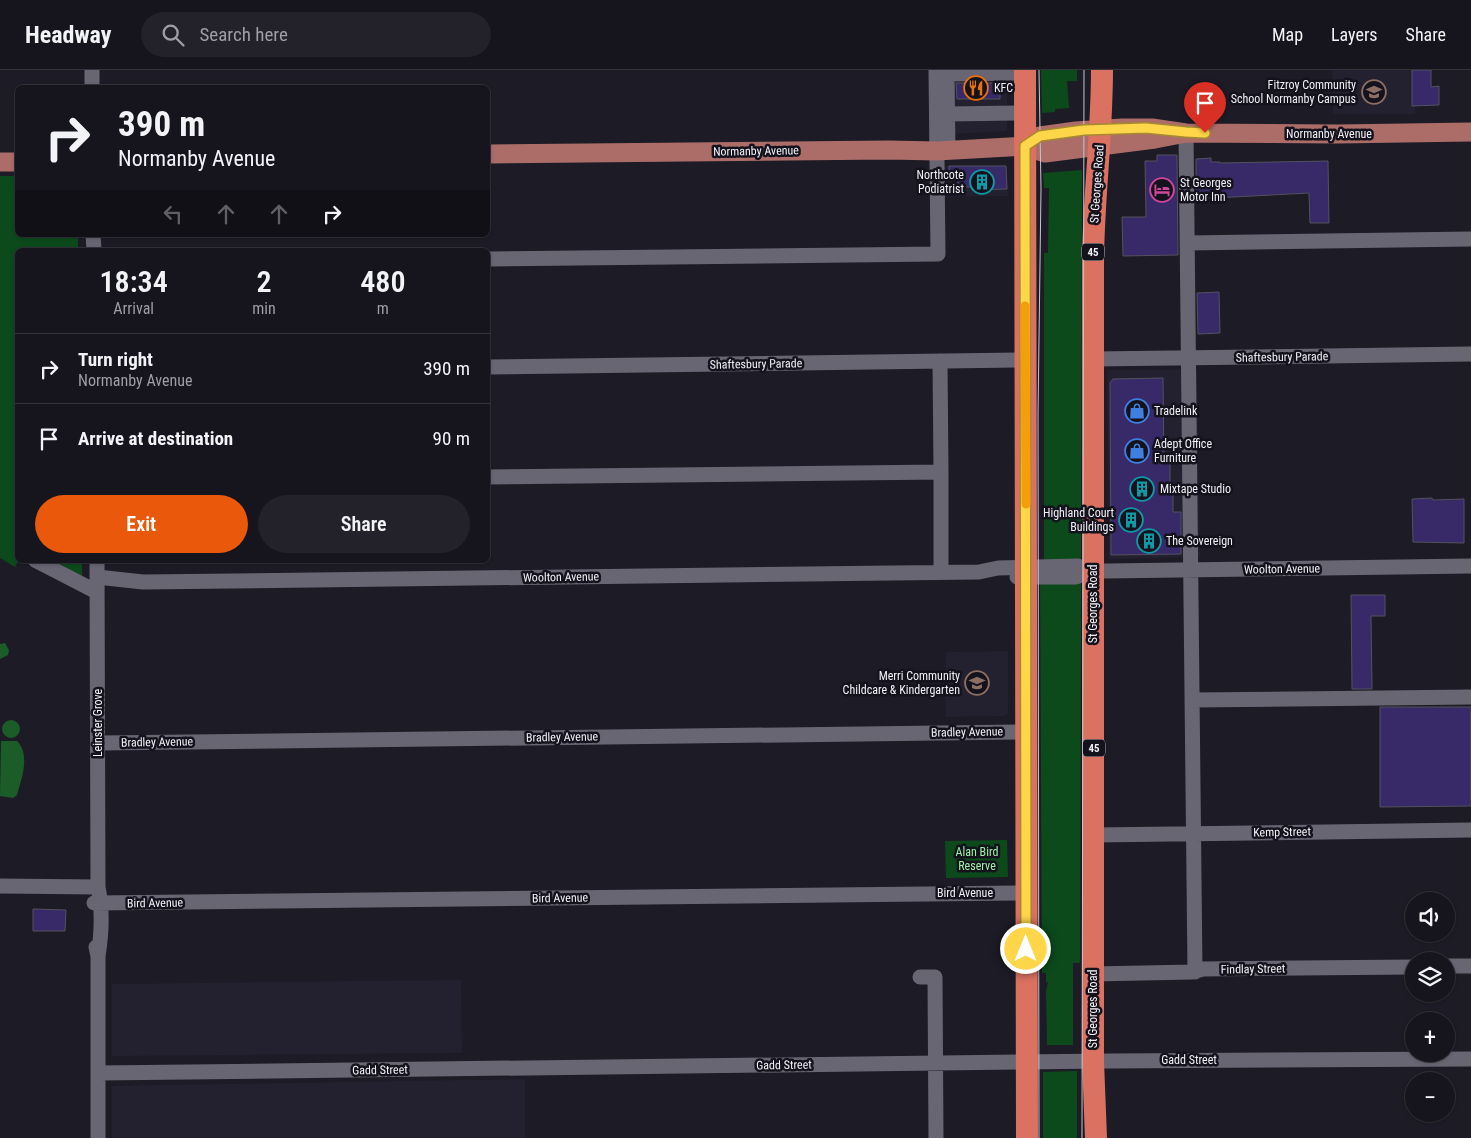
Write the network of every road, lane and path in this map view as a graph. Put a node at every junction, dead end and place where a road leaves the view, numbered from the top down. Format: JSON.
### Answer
{"nodes":[{"id":1,"x":92,"y":70,"type":"edge"},
{"id":2,"x":936,"y":70,"type":"edge"},
{"id":3,"x":1102,"y":70,"type":"edge"},
{"id":4,"x":1025,"y":72,"type":"edge"},
{"id":5,"x":92,"y":85,"type":"edge"},
{"id":6,"x":1025,"y":112,"type":"junction"},
{"id":7,"x":947,"y":114,"type":"junction"},
{"id":8,"x":1186,"y":132,"type":"junction"},
{"id":9,"x":1471,"y":132,"type":"edge"},
{"id":10,"x":1101,"y":138,"type":"junction"},
{"id":11,"x":1025,"y":146,"type":"junction"},
{"id":12,"x":943,"y":151,"type":"junction"},
{"id":13,"x":490,"y":154,"type":"edge"},
{"id":14,"x":0,"y":162,"type":"edge"},
{"id":15,"x":15,"y":162,"type":"edge"},
{"id":16,"x":1471,"y":240,"type":"edge"},
{"id":17,"x":1186,"y":243,"type":"junction"},
{"id":18,"x":490,"y":259,"type":"edge"},
{"id":19,"x":1471,"y":354,"type":"edge"},
{"id":20,"x":1188,"y":358,"type":"junction"},
{"id":21,"x":1093,"y":359,"type":"junction"},
{"id":22,"x":1025,"y":360,"type":"junction"},
{"id":23,"x":940,"y":361,"type":"junction"},
{"id":24,"x":490,"y":367,"type":"edge"},
{"id":25,"x":941,"y":472,"type":"junction"},
{"id":26,"x":490,"y":477,"type":"edge"},
{"id":27,"x":42,"y":563,"type":"edge"},
{"id":28,"x":97,"y":563,"type":"edge"},
{"id":29,"x":1471,"y":566,"type":"edge"},
{"id":30,"x":1191,"y":570,"type":"junction"},
{"id":31,"x":1093,"y":571,"type":"junction"},
{"id":32,"x":941,"y":572,"type":"junction"},
{"id":33,"x":1026,"y":573,"type":"junction"},
{"id":34,"x":97,"y":586,"type":"junction"},
{"id":35,"x":1471,"y":697,"type":"edge"},
{"id":36,"x":1192,"y":700,"type":"junction"},
{"id":37,"x":1026,"y":732,"type":"junction"},
{"id":38,"x":98,"y":743,"type":"junction"},
{"id":39,"x":1471,"y":830,"type":"edge"},
{"id":40,"x":1194,"y":833,"type":"junction"},
{"id":41,"x":1094,"y":834,"type":"junction"},
{"id":42,"x":0,"y":886,"type":"edge"},
{"id":43,"x":98,"y":887,"type":"junction"},
{"id":44,"x":1026,"y":893,"type":"junction"},
{"id":45,"x":98,"y":903,"type":"junction"},
{"id":46,"x":1455,"y":966,"type":"edge"},
{"id":47,"x":1471,"y":966,"type":"edge"},
{"id":48,"x":1405,"y":967,"type":"edge"},
{"id":49,"x":1195,"y":972,"type":"junction"},
{"id":50,"x":1094,"y":974,"type":"junction"},
{"id":51,"x":920,"y":977,"type":"dead end"},
{"id":52,"x":1471,"y":1059,"type":"edge"},
{"id":53,"x":1027,"y":1062,"type":"junction"},
{"id":54,"x":1093,"y":1062,"type":"junction"},
{"id":55,"x":935,"y":1063,"type":"junction"},
{"id":56,"x":98,"y":1073,"type":"junction"},
{"id":57,"x":98,"y":1138,"type":"edge"},
{"id":58,"x":936,"y":1138,"type":"edge"},
{"id":59,"x":1027,"y":1138,"type":"edge"},
{"id":60,"x":1096,"y":1138,"type":"edge"}],
"edges":[{"from":1,"to":5,"type":"street"},
{"from":2,"to":12,"type":"street"},
{"from":3,"to":10,"type":"highway","name":"St Georges Road","number":"45"},
{"from":4,"to":6,"type":"highway"},
{"from":4,"to":7,"type":"street"},
{"from":6,"to":7,"type":"street"},
{"from":6,"to":11,"type":"highway"},
{"from":7,"to":12,"type":"street"},
{"from":8,"to":9,"type":"main road","name":"Normanby Avenue"},
{"from":8,"to":10,"type":"main road","name":"Normanby Avenue"},
{"from":8,"to":17,"type":"street"},
{"from":10,"to":11,"type":"main road","name":"Normanby Avenue"},
{"from":10,"to":21,"type":"highway","name":"St Georges Road","number":"45"},
{"from":11,"to":12,"type":"main road","name":"Normanby Avenue"},
{"from":11,"to":22,"type":"highway"},
{"from":12,"to":13,"type":"main road","name":"Normanby Avenue"},
{"from":12,"to":18,"type":"street"},
{"from":14,"to":15,"type":"main road"},
{"from":16,"to":17,"type":"street"},
{"from":17,"to":20,"type":"street"},
{"from":19,"to":20,"type":"street","name":"Shaftesbury Parade"},
{"from":20,"to":21,"type":"street","name":"Shaftesbury Parade"},
{"from":20,"to":30,"type":"street"},
{"from":21,"to":31,"type":"highway","name":"St Georges Road","number":"45"},
{"from":22,"to":23,"type":"street","name":"Shaftesbury Parade"},
{"from":22,"to":33,"type":"highway"},
{"from":23,"to":24,"type":"street","name":"Shaftesbury Parade"},
{"from":23,"to":25,"type":"street"},
{"from":25,"to":26,"type":"street"},
{"from":25,"to":32,"type":"street"},
{"from":27,"to":34,"type":"street"},
{"from":28,"to":34,"type":"street","name":"Leinster Grove"},
{"from":29,"to":30,"type":"street","name":"Woolton Avenue"},
{"from":30,"to":31,"type":"street","name":"Woolton Avenue"},
{"from":30,"to":36,"type":"street"},
{"from":31,"to":33,"type":"street","name":"Woolton Avenue"},
{"from":31,"to":41,"type":"highway","name":"St Georges Road","number":"45"},
{"from":32,"to":33,"type":"street","name":"Woolton Avenue"},
{"from":32,"to":34,"type":"street","name":"Woolton Avenue"},
{"from":33,"to":37,"type":"highway"},
{"from":34,"to":38,"type":"street","name":"Leinster Grove"},
{"from":35,"to":36,"type":"street"},
{"from":36,"to":40,"type":"street"},
{"from":37,"to":38,"type":"street","name":"Bradley Avenue"},
{"from":37,"to":44,"type":"highway"},
{"from":38,"to":43,"type":"street","name":"Leinster Grove"},
{"from":39,"to":40,"type":"street","name":"Kemp Street"},
{"from":40,"to":41,"type":"street","name":"Kemp Street"},
{"from":40,"to":49,"type":"street"},
{"from":41,"to":50,"type":"highway","name":"St Georges Road","number":"45"},
{"from":42,"to":43,"type":"street"},
{"from":43,"to":45,"type":"street","name":"Leinster Grove"},
{"from":44,"to":45,"type":"street","name":"Bird Avenue"},
{"from":44,"to":53,"type":"highway"},
{"from":45,"to":56,"type":"street","name":"Leinster Grove"},
{"from":46,"to":47,"type":"street"},
{"from":48,"to":49,"type":"street","name":"Findlay Street"},
{"from":49,"to":50,"type":"street","name":"Findlay Street"},
{"from":50,"to":54,"type":"highway","name":"St Georges Road","number":"45"},
{"from":51,"to":55,"type":"street"},
{"from":52,"to":54,"type":"street","name":"Gadd Street"},
{"from":53,"to":54,"type":"street","name":"Gadd Street"},
{"from":53,"to":55,"type":"street","name":"Gadd Street"},
{"from":53,"to":59,"type":"highway"},
{"from":54,"to":60,"type":"highway","name":"St Georges Road","number":"45"},
{"from":55,"to":56,"type":"street","name":"Gadd Street"},
{"from":55,"to":58,"type":"street"},
{"from":56,"to":57,"type":"street","name":"Leinster Grove"}]}
